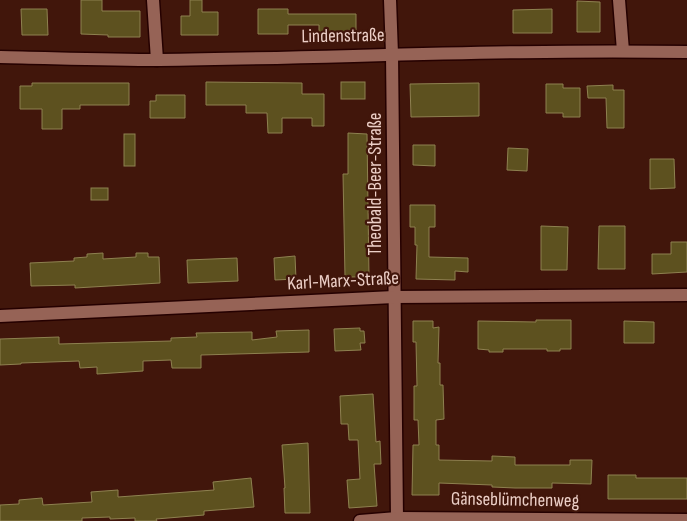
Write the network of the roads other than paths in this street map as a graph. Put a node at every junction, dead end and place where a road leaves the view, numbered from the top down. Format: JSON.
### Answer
{"nodes":[{"id":1,"x":153,"y":0,"type":"edge"},
{"id":2,"x":390,"y":0,"type":"edge"},
{"id":3,"x":619,"y":0,"type":"edge"},
{"id":4,"x":622,"y":51,"type":"junction"},
{"id":5,"x":687,"y":52,"type":"edge"},
{"id":6,"x":392,"y":54,"type":"junction"},
{"id":7,"x":0,"y":57,"type":"edge"},
{"id":8,"x":157,"y":60,"type":"junction"},
{"id":9,"x":687,"y":295,"type":"edge"},
{"id":10,"x":394,"y":297,"type":"junction"},
{"id":11,"x":0,"y":316,"type":"edge"},
{"id":12,"x":397,"y":518,"type":"junction"},
{"id":13,"x":376,"y":520,"type":"edge"},
{"id":14,"x":520,"y":520,"type":"edge"},
{"id":15,"x":670,"y":520,"type":"edge"},
{"id":16,"x":687,"y":520,"type":"edge"},
{"id":17,"x":360,"y":521,"type":"edge"}],
"edges":[{"from":1,"to":8,"type":"street"},
{"from":2,"to":6,"type":"street","name":"Theobald-Beer-Straße"},
{"from":3,"to":4,"type":"street"},
{"from":4,"to":5,"type":"street","name":"Lindenstraße"},
{"from":4,"to":6,"type":"street","name":"Lindenstraße"},
{"from":6,"to":8,"type":"street","name":"Lindenstraße"},
{"from":6,"to":10,"type":"street","name":"Theobald-Beer-Straße"},
{"from":7,"to":8,"type":"street","name":"Lindenstraße"},
{"from":9,"to":10,"type":"street","name":"Karl-Marx-Straße"},
{"from":10,"to":11,"type":"street","name":"Karl-Marx-Straße"},
{"from":10,"to":12,"type":"street","name":"Theobald-Beer-Straße"},
{"from":12,"to":13,"type":"street","name":"Gänseblümchenweg"},
{"from":12,"to":14,"type":"street","name":"Gänseblümchenweg"},
{"from":13,"to":17,"type":"street","name":"Gänseblümchenweg"},
{"from":14,"to":15,"type":"street","name":"Gänseblümchenweg"},
{"from":15,"to":16,"type":"street","name":"Gänseblümchenweg"}]}
